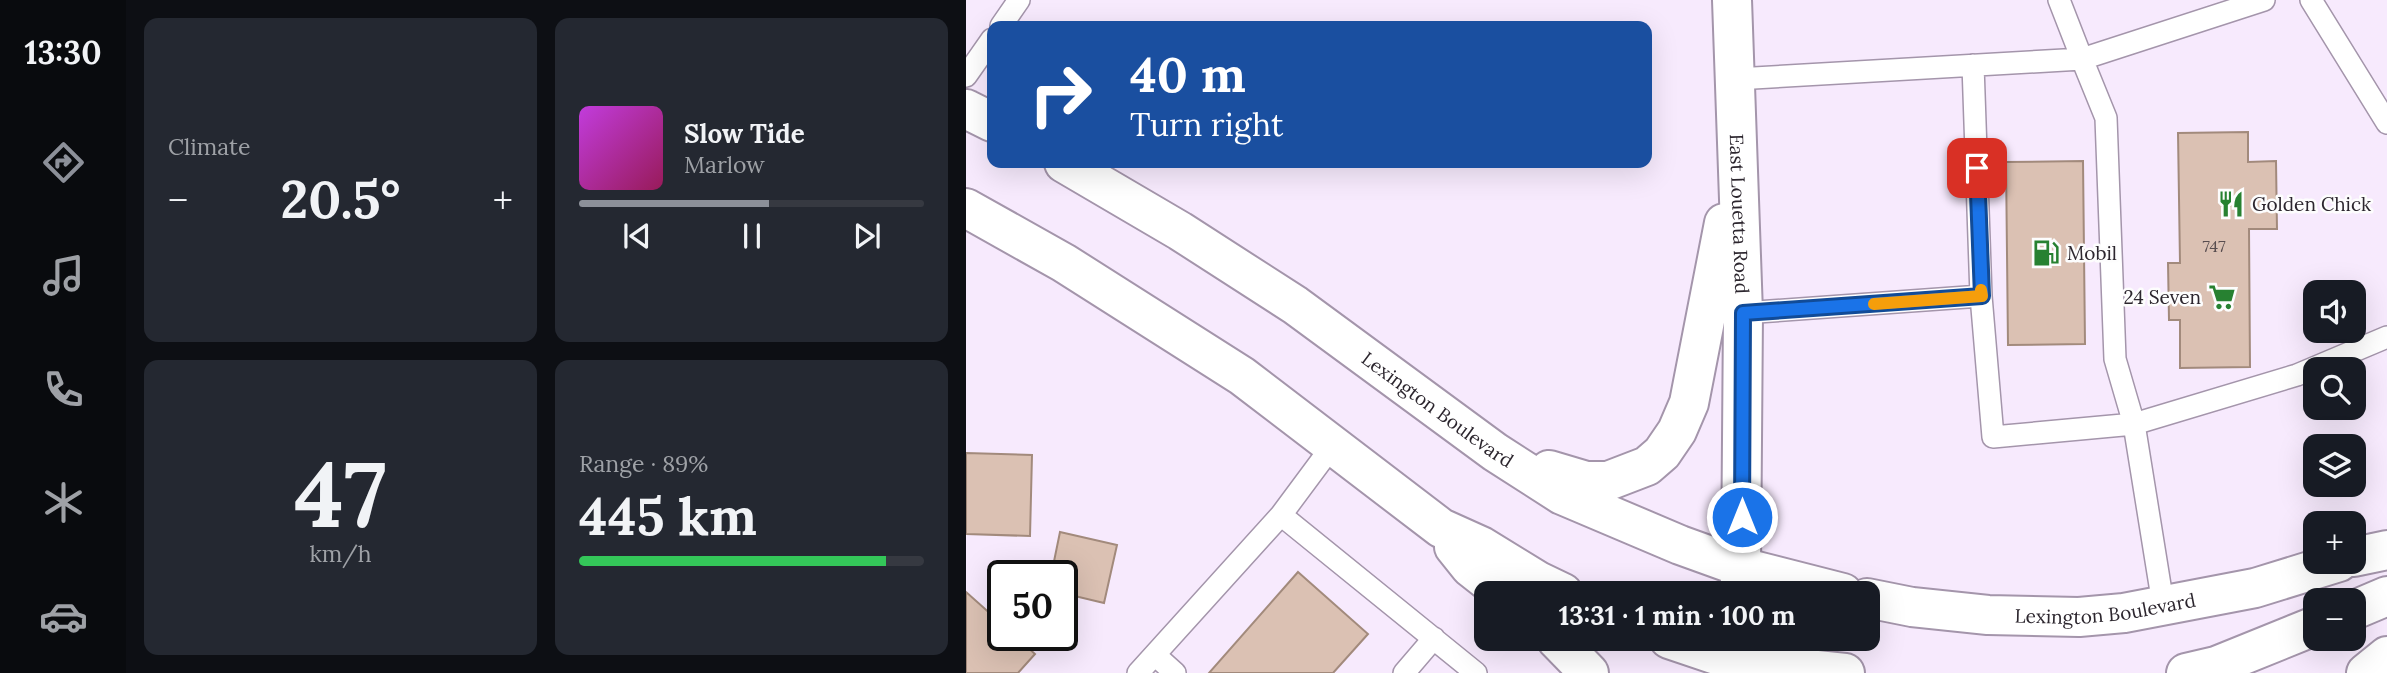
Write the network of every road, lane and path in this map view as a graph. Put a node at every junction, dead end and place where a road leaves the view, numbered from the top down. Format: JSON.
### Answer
{"nodes":[{"id":1,"x":1019,"y":0,"type":"edge"},
{"id":2,"x":1732,"y":0,"type":"edge"},
{"id":3,"x":2059,"y":0,"type":"edge"},
{"id":4,"x":2264,"y":0,"type":"edge"},
{"id":5,"x":2311,"y":0,"type":"edge"},
{"id":6,"x":1004,"y":21,"type":"edge"},
{"id":7,"x":987,"y":46,"type":"edge"},
{"id":8,"x":2082,"y":59,"type":"junction"},
{"id":9,"x":1973,"y":65,"type":"junction"},
{"id":10,"x":966,"y":76,"type":"edge"},
{"id":11,"x":1736,"y":79,"type":"junction"},
{"id":12,"x":966,"y":109,"type":"edge"},
{"id":13,"x":987,"y":120,"type":"edge"},
{"id":14,"x":2387,"y":123,"type":"edge"},
{"id":15,"x":1737,"y":152,"type":"junction"},
{"id":16,"x":1073,"y":168,"type":"edge"},
{"id":17,"x":966,"y":208,"type":"edge"},
{"id":18,"x":1982,"y":296,"type":"junction"},
{"id":19,"x":1743,"y":313,"type":"junction"},
{"id":20,"x":2387,"y":337,"type":"edge"},
{"id":21,"x":2134,"y":424,"type":"junction"},
{"id":22,"x":1333,"y":445,"type":"junction"},
{"id":23,"x":1495,"y":452,"type":"junction"},
{"id":24,"x":1281,"y":515,"type":"junction"},
{"id":25,"x":1441,"y":528,"type":"junction"},
{"id":26,"x":2387,"y":550,"type":"edge"},
{"id":27,"x":2366,"y":554,"type":"edge"},
{"id":28,"x":2303,"y":573,"type":"edge"},
{"id":29,"x":1740,"y":580,"type":"edge"},
{"id":30,"x":1488,"y":581,"type":"edge"},
{"id":31,"x":1542,"y":581,"type":"edge"},
{"id":32,"x":2387,"y":596,"type":"edge"},
{"id":33,"x":1880,"y":601,"type":"edge"},
{"id":34,"x":2163,"y":604,"type":"junction"},
{"id":35,"x":2366,"y":605,"type":"edge"},
{"id":36,"x":2303,"y":631,"type":"edge"},
{"id":37,"x":1434,"y":639,"type":"junction"},
{"id":38,"x":1568,"y":651,"type":"edge"},
{"id":39,"x":1710,"y":651,"type":"edge"},
{"id":40,"x":1155,"y":655,"type":"junction"},
{"id":41,"x":2387,"y":656,"type":"edge"},
{"id":42,"x":1734,"y":658,"type":"edge"},
{"id":43,"x":1138,"y":673,"type":"edge"},
{"id":44,"x":1175,"y":673,"type":"edge"},
{"id":45,"x":1405,"y":673,"type":"edge"},
{"id":46,"x":1476,"y":673,"type":"edge"},
{"id":47,"x":1589,"y":673,"type":"edge"},
{"id":48,"x":1845,"y":673,"type":"edge"},
{"id":49,"x":2186,"y":673,"type":"edge"},
{"id":50,"x":2366,"y":673,"type":"edge"}],
"edges":[{"from":1,"to":6,"type":"lane"},
{"from":2,"to":11,"type":"main road","name":"East Louetta Road"},
{"from":3,"to":8,"type":"lane"},
{"from":4,"to":8,"type":"lane"},
{"from":5,"to":14,"type":"lane"},
{"from":7,"to":10,"type":"lane"},
{"from":8,"to":9,"type":"lane"},
{"from":8,"to":21,"type":"lane"},
{"from":9,"to":11,"type":"lane"},
{"from":9,"to":18,"type":"lane"},
{"from":11,"to":15,"type":"main road","name":"East Louetta Road"},
{"from":12,"to":13,"type":"main road"},
{"from":15,"to":19,"type":"main road","name":"East Louetta Road"},
{"from":15,"to":23,"type":"main road"},
{"from":16,"to":23,"type":"main road","name":"Lexington Boulevard"},
{"from":17,"to":22,"type":"main road"},
{"from":18,"to":19,"type":"lane"},
{"from":18,"to":21,"type":"lane"},
{"from":19,"to":29,"type":"main road","name":"East Louetta Road"},
{"from":20,"to":21,"type":"lane"},
{"from":21,"to":34,"type":"lane"},
{"from":22,"to":24,"type":"lane"},
{"from":22,"to":25,"type":"main road"},
{"from":23,"to":29,"type":"main road","name":"Lexington Boulevard"},
{"from":24,"to":37,"type":"lane"},
{"from":24,"to":40,"type":"lane"},
{"from":25,"to":30,"type":"main road"},
{"from":25,"to":31,"type":"main road"},
{"from":26,"to":27,"type":"main road"},
{"from":28,"to":34,"type":"main road","name":"Lexington Boulevard"},
{"from":32,"to":35,"type":"main road"},
{"from":33,"to":34,"type":"main road","name":"Lexington Boulevard"},
{"from":36,"to":49,"type":"main road"},
{"from":37,"to":45,"type":"lane"},
{"from":37,"to":46,"type":"lane"},
{"from":38,"to":47,"type":"main road"},
{"from":39,"to":42,"type":"main road"},
{"from":40,"to":43,"type":"lane"},
{"from":40,"to":44,"type":"lane"},
{"from":41,"to":50,"type":"main road"},
{"from":42,"to":48,"type":"main road"}]}
